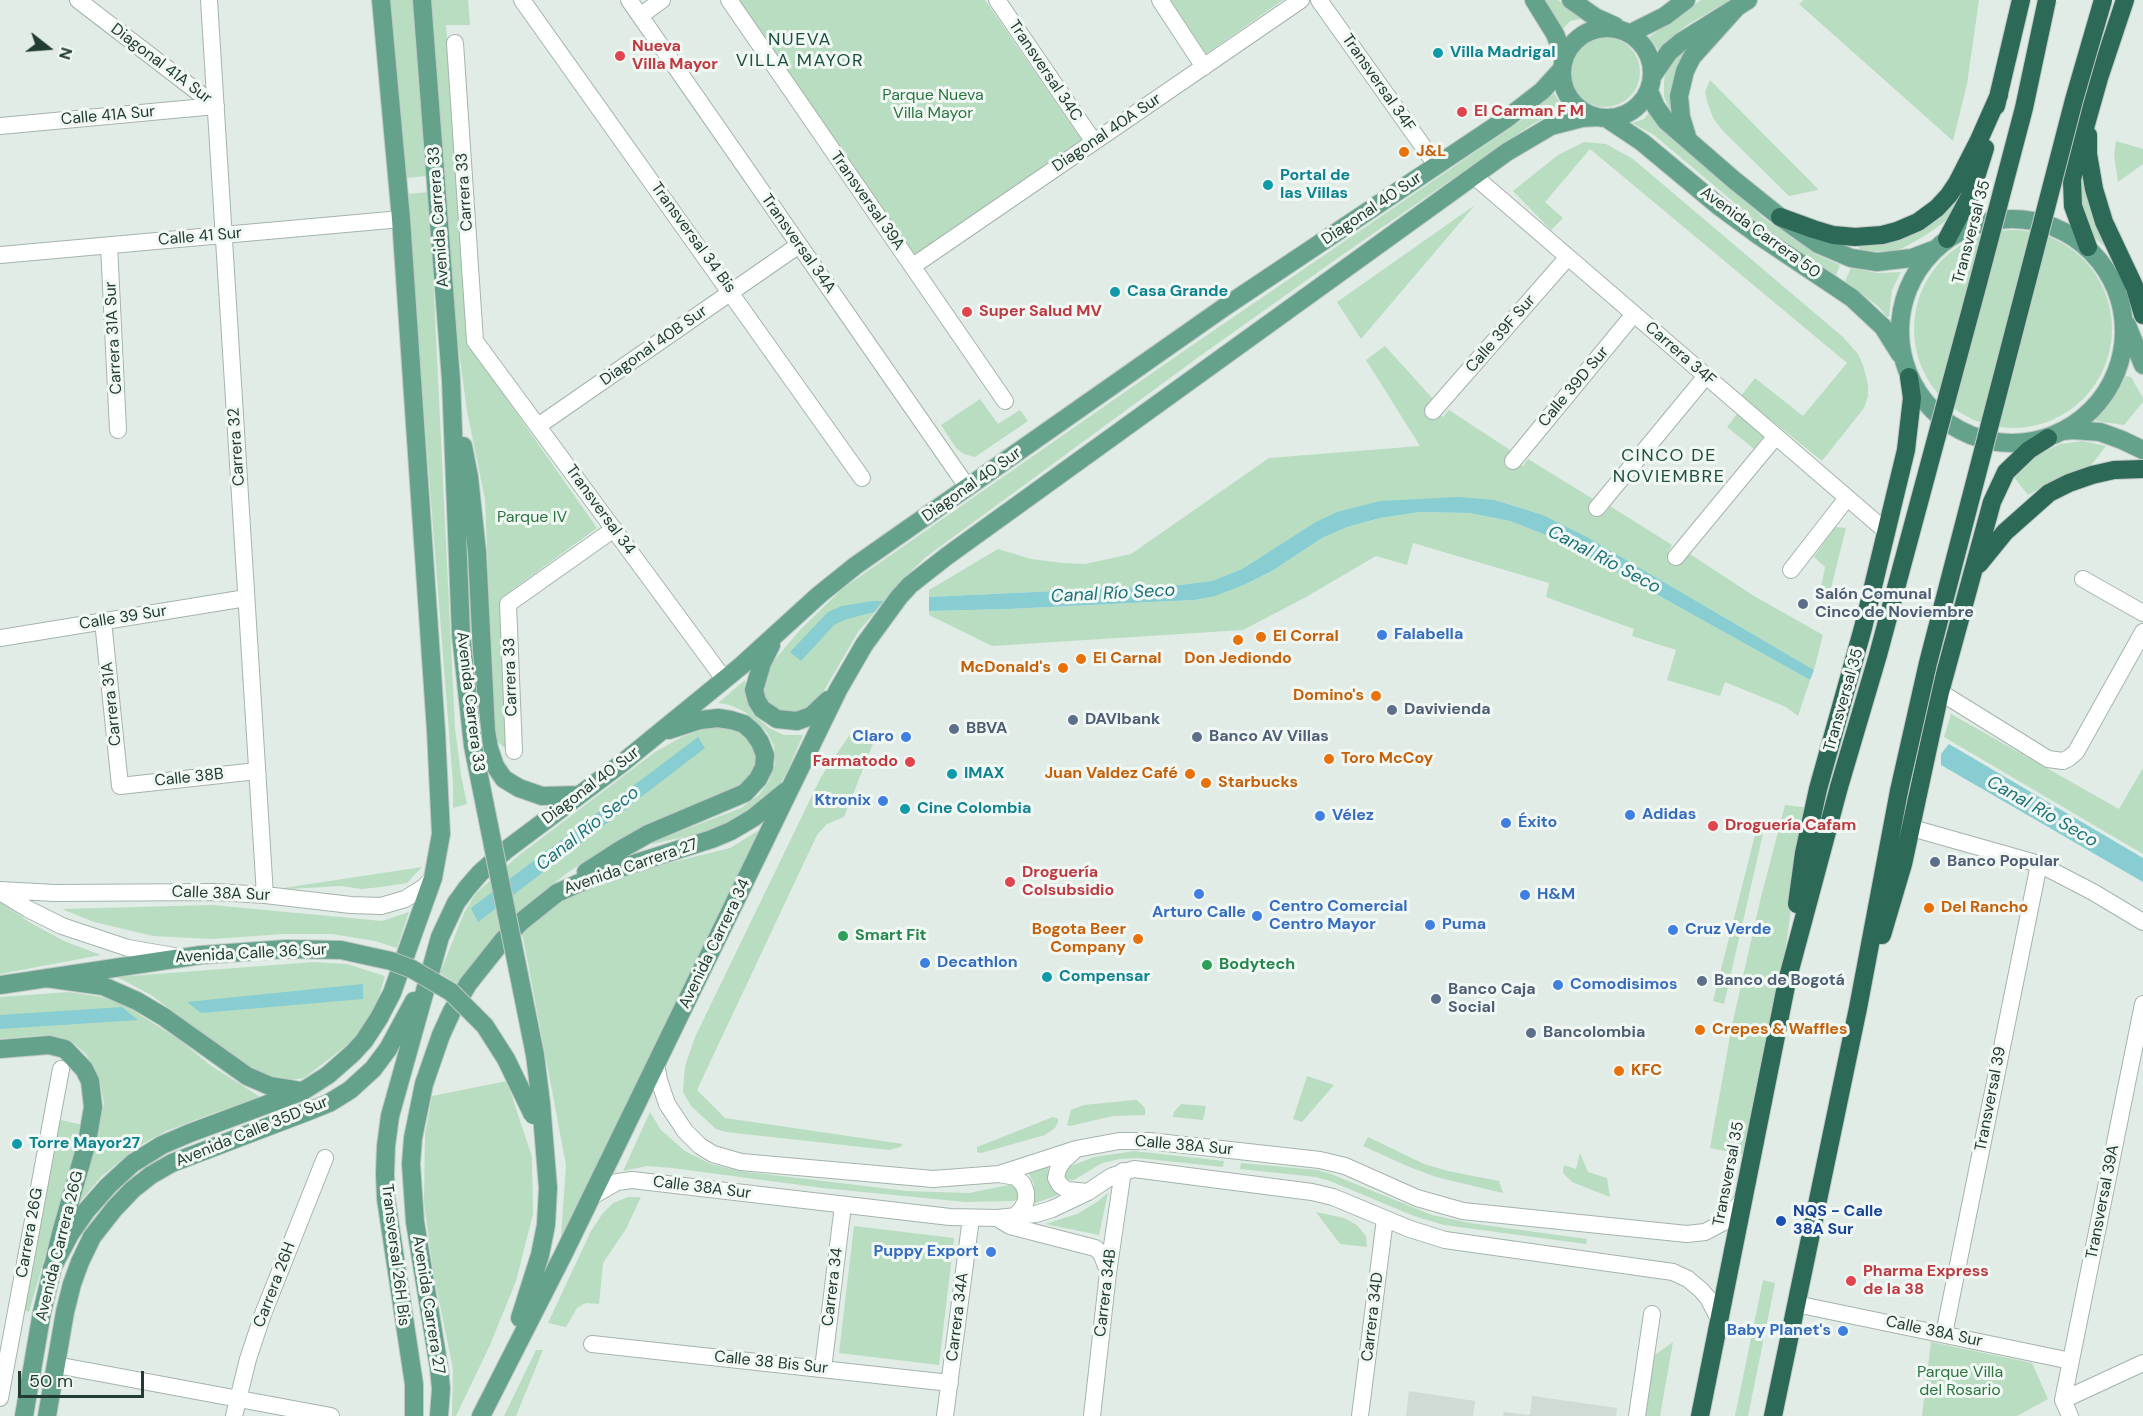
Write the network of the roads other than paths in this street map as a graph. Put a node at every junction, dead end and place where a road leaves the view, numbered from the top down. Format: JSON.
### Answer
{"nodes":[{"id":1,"x":209,"y":0,"type":"edge"},
{"id":2,"x":381,"y":0,"type":"edge"},
{"id":3,"x":422,"y":0,"type":"edge"},
{"id":4,"x":522,"y":0,"type":"edge"},
{"id":5,"x":629,"y":0,"type":"edge"},
{"id":6,"x":662,"y":0,"type":"edge"},
{"id":7,"x":729,"y":0,"type":"edge"},
{"id":8,"x":997,"y":0,"type":"edge"},
{"id":9,"x":1160,"y":0,"type":"edge"},
{"id":10,"x":1301,"y":0,"type":"edge"},
{"id":11,"x":1319,"y":0,"type":"edge"},
{"id":12,"x":1534,"y":0,"type":"edge"},
{"id":13,"x":1571,"y":0,"type":"edge"},
{"id":14,"x":1686,"y":0,"type":"edge"},
{"id":15,"x":2021,"y":0,"type":"edge"},
{"id":16,"x":2047,"y":0,"type":"edge"},
{"id":17,"x":2103,"y":0,"type":"edge"},
{"id":18,"x":2125,"y":0,"type":"edge"},
{"id":19,"x":84,"y":3,"type":"edge"},
{"id":20,"x":1743,"y":4,"type":"edge"},
{"id":21,"x":640,"y":16,"type":"junction"},
{"id":22,"x":1627,"y":31,"type":"junction"},
{"id":23,"x":455,"y":43,"type":"dead end"},
{"id":24,"x":1563,"y":63,"type":"junction"},
{"id":25,"x":1204,"y":67,"type":"junction"},
{"id":26,"x":1651,"y":83,"type":"junction"},
{"id":27,"x":1999,"y":95,"type":"junction"},
{"id":28,"x":216,"y":106,"type":"junction"},
{"id":29,"x":1602,"y":118,"type":"junction"},
{"id":30,"x":2087,"y":119,"type":"junction"},
{"id":31,"x":0,"y":126,"type":"edge"},
{"id":32,"x":1688,"y":140,"type":"junction"},
{"id":33,"x":1094,"y":142,"type":"junction"},
{"id":34,"x":1437,"y":166,"type":"junction"},
{"id":35,"x":1474,"y":176,"type":"junction"},
{"id":36,"x":1780,"y":217,"type":"junction"},
{"id":37,"x":401,"y":219,"type":"junction"},
{"id":38,"x":224,"y":235,"type":"junction"},
{"id":39,"x":1940,"y":244,"type":"junction"},
{"id":40,"x":109,"y":245,"type":"junction"},
{"id":41,"x":799,"y":245,"type":"junction"},
{"id":42,"x":2088,"y":247,"type":"junction"},
{"id":43,"x":0,"y":255,"type":"edge"},
{"id":44,"x":1568,"y":256,"type":"junction"},
{"id":45,"x":913,"y":266,"type":"junction"},
{"id":46,"x":731,"y":292,"type":"junction"},
{"id":47,"x":1634,"y":314,"type":"junction"},
{"id":48,"x":2143,"y":315,"type":"edge"},
{"id":49,"x":2124,"y":316,"type":"junction"},
{"id":50,"x":475,"y":341,"type":"joint"},
{"id":51,"x":1902,"y":357,"type":"junction"},
{"id":52,"x":2143,"y":365,"type":"edge"},
{"id":53,"x":1706,"y":376,"type":"junction"},
{"id":54,"x":1909,"y":377,"type":"junction"},
{"id":55,"x":451,"y":380,"type":"junction"},
{"id":56,"x":1005,"y":401,"type":"dead end"},
{"id":57,"x":1433,"y":411,"type":"dead end"},
{"id":58,"x":538,"y":426,"type":"junction"},
{"id":59,"x":118,"y":430,"type":"dead end"},
{"id":60,"x":2056,"y":435,"type":"junction"},
{"id":61,"x":1776,"y":436,"type":"junction"},
{"id":62,"x":2143,"y":450,"type":"edge"},
{"id":63,"x":1513,"y":461,"type":"dead end"},
{"id":64,"x":2143,"y":469,"type":"edge"},
{"id":65,"x":862,"y":478,"type":"dead end"},
{"id":66,"x":968,"y":488,"type":"junction"},
{"id":67,"x":1847,"y":498,"type":"junction"},
{"id":68,"x":1597,"y":508,"type":"dead end"},
{"id":69,"x":614,"y":529,"type":"junction"},
{"id":70,"x":1887,"y":532,"type":"junction"},
{"id":71,"x":1676,"y":557,"type":"dead end"},
{"id":72,"x":1791,"y":570,"type":"dead end"},
{"id":73,"x":1969,"y":578,"type":"junction"},
{"id":74,"x":2083,"y":579,"type":"dead end"},
{"id":75,"x":246,"y":598,"type":"junction"},
{"id":76,"x":2143,"y":613,"type":"edge"},
{"id":77,"x":103,"y":621,"type":"junction"},
{"id":78,"x":2143,"y":632,"type":"edge"},
{"id":79,"x":777,"y":634,"type":"junction"},
{"id":80,"x":0,"y":638,"type":"edge"},
{"id":81,"x":724,"y":679,"type":"junction"},
{"id":82,"x":838,"y":690,"type":"junction"},
{"id":83,"x":1940,"y":692,"type":"junction"},
{"id":84,"x":659,"y":733,"type":"junction"},
{"id":85,"x":514,"y":751,"type":"dead end"},
{"id":86,"x":257,"y":771,"type":"junction"},
{"id":87,"x":792,"y":785,"type":"junction"},
{"id":88,"x":120,"y":786,"type":"joint"},
{"id":89,"x":580,"y":795,"type":"junction"},
{"id":90,"x":1912,"y":828,"type":"junction"},
{"id":91,"x":2038,"y":864,"type":"junction"},
{"id":92,"x":433,"y":878,"type":"junction"},
{"id":93,"x":0,"y":891,"type":"edge"},
{"id":94,"x":557,"y":892,"type":"junction"},
{"id":95,"x":265,"y":895,"type":"junction"},
{"id":96,"x":2143,"y":922,"type":"edge"},
{"id":97,"x":435,"y":956,"type":"junction"},
{"id":98,"x":181,"y":957,"type":"junction"},
{"id":99,"x":46,"y":978,"type":"junction"},
{"id":100,"x":1787,"y":981,"type":"junction"},
{"id":101,"x":0,"y":985,"type":"edge"},
{"id":102,"x":2143,"y":1004,"type":"edge"},
{"id":103,"x":1858,"y":1008,"type":"junction"},
{"id":104,"x":0,"y":1049,"type":"edge"},
{"id":105,"x":656,"y":1064,"type":"junction"},
{"id":106,"x":61,"y":1069,"type":"dead end"},
{"id":107,"x":303,"y":1091,"type":"junction"},
{"id":108,"x":537,"y":1109,"type":"junction"},
{"id":109,"x":1076,"y":1149,"type":"junction"},
{"id":110,"x":326,"y":1158,"type":"dead end"},
{"id":111,"x":1124,"y":1171,"type":"junction"},
{"id":112,"x":999,"y":1174,"type":"junction"},
{"id":113,"x":1088,"y":1191,"type":"junction"},
{"id":114,"x":1745,"y":1195,"type":"junction"},
{"id":115,"x":591,"y":1197,"type":"junction"},
{"id":116,"x":843,"y":1205,"type":"junction"},
{"id":117,"x":1014,"y":1217,"type":"junction"},
{"id":118,"x":971,"y":1218,"type":"junction"},
{"id":119,"x":997,"y":1218,"type":"junction"},
{"id":120,"x":1385,"y":1219,"type":"junction"},
{"id":121,"x":92,"y":1237,"type":"joint"},
{"id":122,"x":52,"y":1269,"type":"junction"},
{"id":123,"x":1108,"y":1273,"type":"junction"},
{"id":124,"x":1796,"y":1304,"type":"junction"},
{"id":125,"x":1652,"y":1314,"type":"dead end"},
{"id":126,"x":1719,"y":1319,"type":"junction"},
{"id":127,"x":1944,"y":1334,"type":"junction"},
{"id":128,"x":592,"y":1344,"type":"dead end"},
{"id":129,"x":4,"y":1353,"type":"edge"},
{"id":130,"x":34,"y":1359,"type":"junction"},
{"id":131,"x":2071,"y":1361,"type":"junction"},
{"id":132,"x":2143,"y":1363,"type":"edge"},
{"id":133,"x":56,"y":1365,"type":"junction"},
{"id":134,"x":823,"y":1369,"type":"junction"},
{"id":135,"x":950,"y":1383,"type":"junction"},
{"id":136,"x":494,"y":1391,"type":"junction"},
{"id":137,"x":0,"y":1398,"type":"edge"},
{"id":138,"x":237,"y":1399,"type":"junction"},
{"id":139,"x":2063,"y":1400,"type":"junction"},
{"id":140,"x":24,"y":1416,"type":"edge"},
{"id":141,"x":47,"y":1416,"type":"edge"},
{"id":142,"x":234,"y":1416,"type":"edge"},
{"id":143,"x":331,"y":1416,"type":"edge"},
{"id":144,"x":414,"y":1416,"type":"edge"},
{"id":145,"x":439,"y":1416,"type":"edge"},
{"id":146,"x":481,"y":1416,"type":"edge"},
{"id":147,"x":945,"y":1416,"type":"edge"},
{"id":148,"x":1092,"y":1416,"type":"edge"},
{"id":149,"x":1360,"y":1416,"type":"edge"},
{"id":150,"x":1637,"y":1416,"type":"edge"},
{"id":151,"x":1700,"y":1416,"type":"edge"},
{"id":152,"x":1773,"y":1416,"type":"edge"},
{"id":153,"x":2070,"y":1416,"type":"edge"}],
"edges":[{"from":1,"to":28,"type":"street","name":"Carrera 32"},
{"from":2,"to":37,"type":"main road","name":"Avenida Carrera 33"},
{"from":3,"to":55,"type":"main road","name":"Avenida Carrera 33"},
{"from":4,"to":46,"type":"street","name":"Transversal 34 Bis"},
{"from":5,"to":21,"type":"street","name":"Transversal 34A"},
{"from":6,"to":21,"type":"street"},
{"from":7,"to":45,"type":"street","name":"Transversal 39A"},
{"from":8,"to":33,"type":"street","name":"Transversal 34C"},
{"from":9,"to":25,"type":"street"},
{"from":10,"to":25,"type":"street","name":"Diagonal 40A Sur"},
{"from":11,"to":34,"type":"street","name":"Transversal 34F"},
{"from":12,"to":24,"type":"main road"},
{"from":13,"to":22,"type":"main road"},
{"from":14,"to":22,"type":"main road"},
{"from":15,"to":27,"type":"highway"},
{"from":16,"to":100,"type":"highway","name":"Transversal 35","bridge":true},
{"from":17,"to":103,"type":"highway","bridge":true},
{"from":18,"to":30,"type":"highway"},
{"from":19,"to":28,"type":"street","name":"Diagonal 41A Sur"},
{"from":20,"to":26,"type":"main road"},
{"from":20,"to":32,"type":"main road"},
{"from":21,"to":41,"type":"street","name":"Transversal 34A"},
{"from":22,"to":24,"type":"main road"},
{"from":22,"to":26,"type":"main road"},
{"from":23,"to":50,"type":"street","name":"Carrera 33"},
{"from":24,"to":29,"type":"main road"},
{"from":24,"to":34,"type":"main road","name":"Diagonal 40 Sur"},
{"from":25,"to":33,"type":"street","name":"Diagonal 40A Sur"},
{"from":26,"to":29,"type":"main road"},
{"from":26,"to":32,"type":"main road","name":"Avenida Carrera 50"},
{"from":27,"to":36,"type":"highway"},
{"from":27,"to":39,"type":"highway"},
{"from":28,"to":31,"type":"street","name":"Calle 41A Sur"},
{"from":28,"to":38,"type":"street","name":"Carrera 32"},
{"from":29,"to":35,"type":"main road","name":"Diagonal 40 Sur"},
{"from":29,"to":51,"type":"main road","name":"Avenida Carrera 50"},
{"from":30,"to":42,"type":"highway"},
{"from":30,"to":48,"type":"highway"},
{"from":32,"to":36,"type":"main road","name":"Avenida Carrera 50"},
{"from":33,"to":45,"type":"street","name":"Diagonal 40A Sur"},
{"from":34,"to":66,"type":"main road","name":"Diagonal 40 Sur"},
{"from":35,"to":44,"type":"street","name":"Carrera 34F"},
{"from":35,"to":82,"type":"main road","name":"Diagonal 40 Sur"},
{"from":36,"to":39,"type":"main road","name":"Avenida Carrera 50"},
{"from":37,"to":38,"type":"street","name":"Calle 41 Sur"},
{"from":37,"to":92,"type":"main road","name":"Avenida Carrera 33"},
{"from":38,"to":40,"type":"street","name":"Calle 41 Sur"},
{"from":38,"to":75,"type":"street","name":"Carrera 32"},
{"from":39,"to":42,"type":"main road"},
{"from":39,"to":51,"type":"main road"},
{"from":40,"to":43,"type":"street","name":"Calle 41 Sur"},
{"from":40,"to":59,"type":"street","name":"Carrera 31A Sur"},
{"from":41,"to":46,"type":"street","name":"Diagonal 40B Sur"},
{"from":41,"to":66,"type":"street","name":"Transversal 34A"},
{"from":42,"to":49,"type":"main road"},
{"from":44,"to":47,"type":"street","name":"Carrera 34F"},
{"from":44,"to":57,"type":"street","name":"Calle 39F Sur"},
{"from":45,"to":56,"type":"street","name":"Transversal 39A"},
{"from":46,"to":58,"type":"street","name":"Diagonal 40B Sur"},
{"from":46,"to":65,"type":"street","name":"Transversal 34 Bis"},
{"from":47,"to":53,"type":"street","name":"Carrera 34F"},
{"from":47,"to":63,"type":"street","name":"Calle 39D Sur"},
{"from":49,"to":52,"type":"main road"},
{"from":49,"to":60,"type":"main road"},
{"from":50,"to":58,"type":"street","name":"Transversal 34"},
{"from":51,"to":54,"type":"main road"},
{"from":53,"to":61,"type":"street","name":"Carrera 34F"},
{"from":53,"to":68,"type":"street"},
{"from":54,"to":60,"type":"main road"},
{"from":54,"to":70,"type":"highway"},
{"from":55,"to":89,"type":"main road"},
{"from":55,"to":108,"type":"main road","name":"Avenida Carrera 33","bridge":true},
{"from":58,"to":69,"type":"street","name":"Transversal 34"},
{"from":60,"to":62,"type":"main road"},
{"from":60,"to":73,"type":"highway"},
{"from":61,"to":67,"type":"street","name":"Carrera 34F"},
{"from":61,"to":71,"type":"street"},
{"from":64,"to":73,"type":"highway"},
{"from":66,"to":79,"type":"main road","name":"Diagonal 40 Sur"},
{"from":67,"to":70,"type":"street","name":"Carrera 34F"},
{"from":67,"to":72,"type":"street"},
{"from":69,"to":81,"type":"street","name":"Transversal 34"},
{"from":69,"to":85,"type":"street","name":"Carrera 33"},
{"from":70,"to":100,"type":"highway"},
{"from":73,"to":83,"type":"highway"},
{"from":74,"to":76,"type":"street"},
{"from":75,"to":77,"type":"street","name":"Calle 39 Sur"},
{"from":75,"to":86,"type":"street","name":"Carrera 32"},
{"from":77,"to":80,"type":"street","name":"Calle 39 Sur"},
{"from":77,"to":88,"type":"street","name":"Carrera 31A"},
{"from":78,"to":83,"type":"street"},
{"from":79,"to":81,"type":"main road","name":"Diagonal 40 Sur"},
{"from":79,"to":82,"type":"main road"},
{"from":81,"to":84,"type":"main road","name":"Diagonal 40 Sur"},
{"from":82,"to":87,"type":"main road","name":"Avenida Carrera 34"},
{"from":83,"to":90,"type":"highway"},
{"from":84,"to":89,"type":"main road","name":"Diagonal 40 Sur"},
{"from":84,"to":94,"type":"main road"},
{"from":86,"to":88,"type":"street","name":"Calle 38B"},
{"from":86,"to":95,"type":"street","name":"Carrera 32"},
{"from":87,"to":94,"type":"main road","name":"Avenida Carrera 27"},
{"from":87,"to":105,"type":"main road","name":"Avenida Carrera 34"},
{"from":89,"to":97,"type":"main road","name":"Diagonal 40 Sur"},
{"from":90,"to":91,"type":"street"},
{"from":90,"to":103,"type":"highway"},
{"from":91,"to":96,"type":"street"},
{"from":91,"to":127,"type":"street","name":"Transversal 39"},
{"from":92,"to":95,"type":"street","name":"Calle 38A Sur"},
{"from":92,"to":107,"type":"main road","name":"Avenida Carrera 33"},
{"from":93,"to":95,"type":"street","name":"Calle 38A Sur"},
{"from":93,"to":98,"type":"street"},
{"from":94,"to":145,"type":"main road","name":"Avenida Carrera 27"},
{"from":97,"to":121,"type":"main road","name":"Avenida Calle 35D Sur"},
{"from":97,"to":144,"type":"main road","name":"Transversal 26H Bis"},
{"from":98,"to":99,"type":"main road","name":"Avenida Calle 36 Sur"},
{"from":98,"to":108,"type":"main road","name":"Avenida Calle 36 Sur","bridge":true},
{"from":99,"to":101,"type":"main road","name":"Avenida Calle 36 Sur"},
{"from":99,"to":107,"type":"main road"},
{"from":100,"to":114,"type":"highway","name":"Transversal 35"},
{"from":102,"to":131,"type":"street","name":"Transversal 39A"},
{"from":103,"to":124,"type":"highway"},
{"from":104,"to":122,"type":"main road","name":"Avenida Carrera 26G"},
{"from":105,"to":112,"type":"street","name":"Calle 38A Sur"},
{"from":105,"to":115,"type":"main road","name":"Avenida Carrera 34"},
{"from":106,"to":129,"type":"street","name":"Carrera 26G"},
{"from":107,"to":122,"type":"main road","name":"Avenida Calle 35D Sur"},
{"from":108,"to":136,"type":"main road","name":"Avenida Calle 36 Sur"},
{"from":109,"to":112,"type":"street","name":"Calle 38A Sur"},
{"from":109,"to":113,"type":"street"},
{"from":109,"to":114,"type":"street","name":"Calle 38A Sur"},
{"from":110,"to":138,"type":"street","name":"Carrera 26H"},
{"from":111,"to":113,"type":"street","name":"Calle 38A Sur"},
{"from":111,"to":120,"type":"street","name":"Calle 38A Sur"},
{"from":111,"to":123,"type":"street","name":"Carrera 34B"},
{"from":112,"to":117,"type":"street"},
{"from":113,"to":117,"type":"street","name":"Calle 38A Sur"},
{"from":114,"to":126,"type":"highway","name":"Transversal 35"},
{"from":115,"to":116,"type":"street","name":"Calle 38A Sur"},
{"from":115,"to":136,"type":"main road"},
{"from":116,"to":118,"type":"street","name":"Calle 38A Sur"},
{"from":116,"to":134,"type":"street","name":"Carrera 34"},
{"from":117,"to":119,"type":"street","name":"Calle 38A Sur"},
{"from":118,"to":119,"type":"street","name":"Calle 38A Sur"},
{"from":118,"to":135,"type":"street","name":"Carrera 34A"},
{"from":119,"to":123,"type":"street","name":"Calle 38A Sur"},
{"from":120,"to":126,"type":"street","name":"Calle 38A Sur"},
{"from":120,"to":149,"type":"street","name":"Carrera 34D"},
{"from":121,"to":133,"type":"main road","name":"Avenida Carrera 26G"},
{"from":122,"to":130,"type":"main road","name":"Avenida Carrera 26G"},
{"from":123,"to":148,"type":"street","name":"Carrera 34B"},
{"from":124,"to":127,"type":"street","name":"Calle 38A Sur"},
{"from":124,"to":152,"type":"highway"},
{"from":125,"to":150,"type":"street"},
{"from":126,"to":151,"type":"highway","name":"Transversal 35"},
{"from":127,"to":131,"type":"street","name":"Calle 38A Sur"},
{"from":128,"to":134,"type":"street","name":"Calle 38 Bis Sur"},
{"from":129,"to":130,"type":"street"},
{"from":129,"to":137,"type":"street","name":"Carrera 26G"},
{"from":130,"to":140,"type":"main road","name":"Avenida Carrera 26G"},
{"from":131,"to":139,"type":"street","name":"Transversal 39A"},
{"from":132,"to":139,"type":"street"},
{"from":133,"to":138,"type":"street"},
{"from":133,"to":141,"type":"main road","name":"Avenida Carrera 26G"},
{"from":134,"to":135,"type":"street","name":"Calle 38 Bis Sur"},
{"from":135,"to":147,"type":"street","name":"Carrera 34A"},
{"from":136,"to":146,"type":"main road"},
{"from":138,"to":142,"type":"street","name":"Carrera 26H"},
{"from":138,"to":143,"type":"street"},
{"from":139,"to":153,"type":"street"}]}
